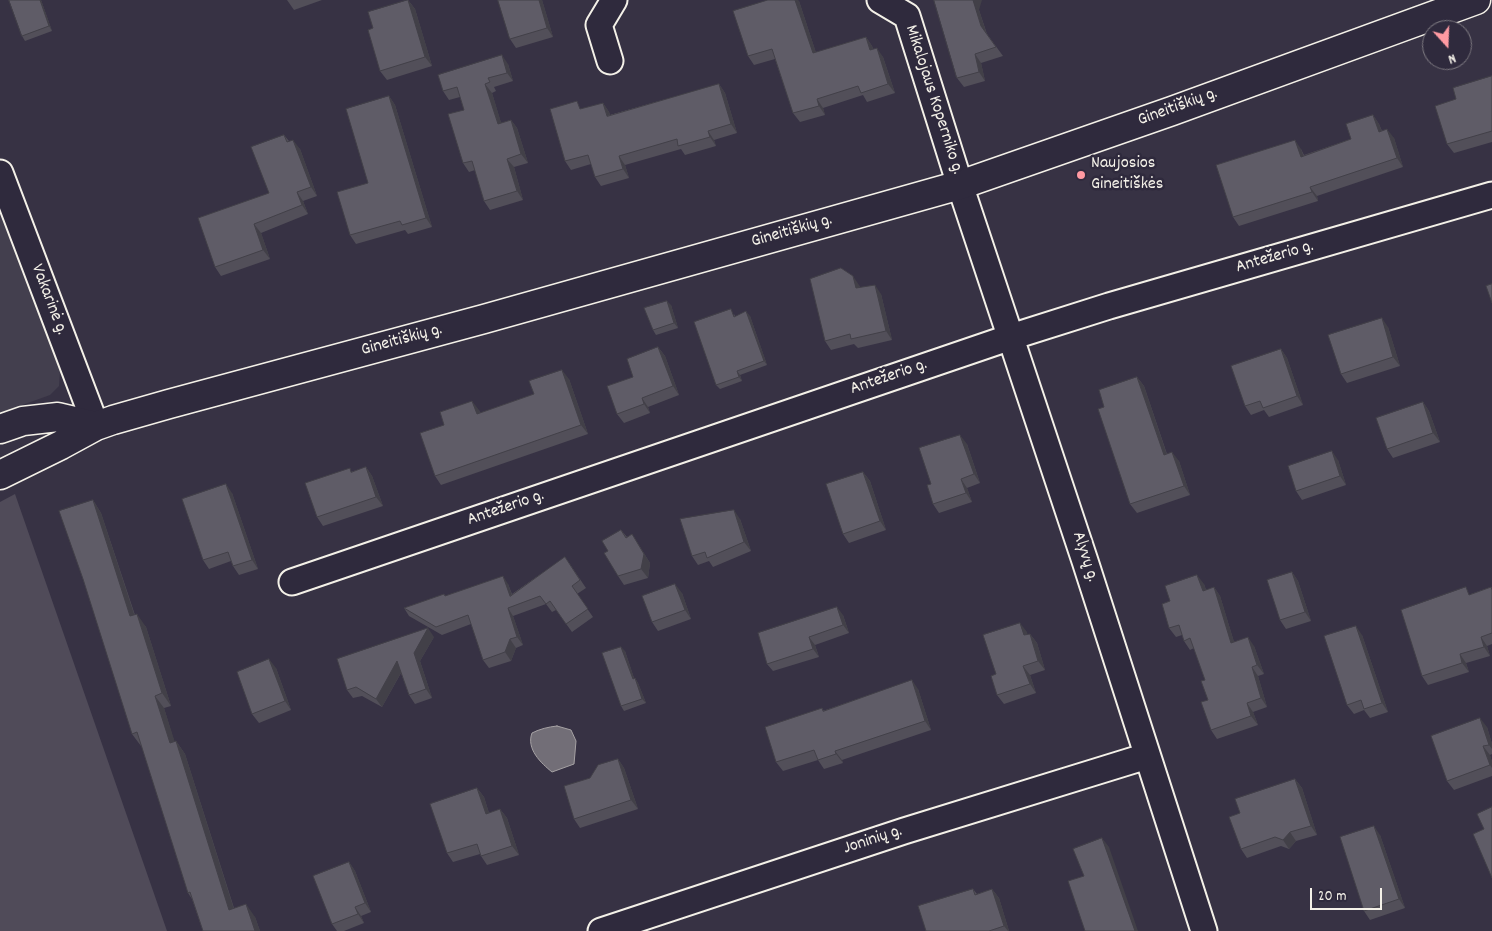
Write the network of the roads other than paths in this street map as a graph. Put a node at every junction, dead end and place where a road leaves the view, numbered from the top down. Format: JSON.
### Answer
{"nodes":[{"id":1,"x":614,"y":0,"type":"edge"},
{"id":2,"x":880,"y":0,"type":"edge"},
{"id":3,"x":1476,"y":0,"type":"edge"},
{"id":4,"x":610,"y":61,"type":"dead end"},
{"id":5,"x":0,"y":173,"type":"edge"},
{"id":6,"x":960,"y":185,"type":"junction"},
{"id":7,"x":1492,"y":195,"type":"edge"},
{"id":8,"x":1011,"y":337,"type":"junction"},
{"id":9,"x":96,"y":426,"type":"junction"},
{"id":10,"x":0,"y":429,"type":"edge"},
{"id":11,"x":0,"y":475,"type":"edge"},
{"id":12,"x":292,"y":582,"type":"dead end"},
{"id":13,"x":1147,"y":756,"type":"junction"},
{"id":14,"x":601,"y":931,"type":"edge"},
{"id":15,"x":1204,"y":931,"type":"edge"}],
"edges":[{"from":1,"to":4,"type":"street"},
{"from":2,"to":6,"type":"street","name":"Mikalojaus Koperniko g."},
{"from":3,"to":6,"type":"street","name":"Gineitiškių g."},
{"from":5,"to":9,"type":"street","name":"Vakarinė g."},
{"from":6,"to":8,"type":"street","name":"Alyvų g."},
{"from":6,"to":9,"type":"street","name":"Gineitiškių g."},
{"from":7,"to":8,"type":"street","name":"Antežerio g."},
{"from":8,"to":12,"type":"street","name":"Antežerio g."},
{"from":8,"to":13,"type":"street","name":"Alyvų g."},
{"from":9,"to":10,"type":"street"},
{"from":9,"to":11,"type":"street","name":"Gineitiškių g."},
{"from":13,"to":14,"type":"street","name":"Joninių g."},
{"from":13,"to":15,"type":"street","name":"Alyvų g."}]}
